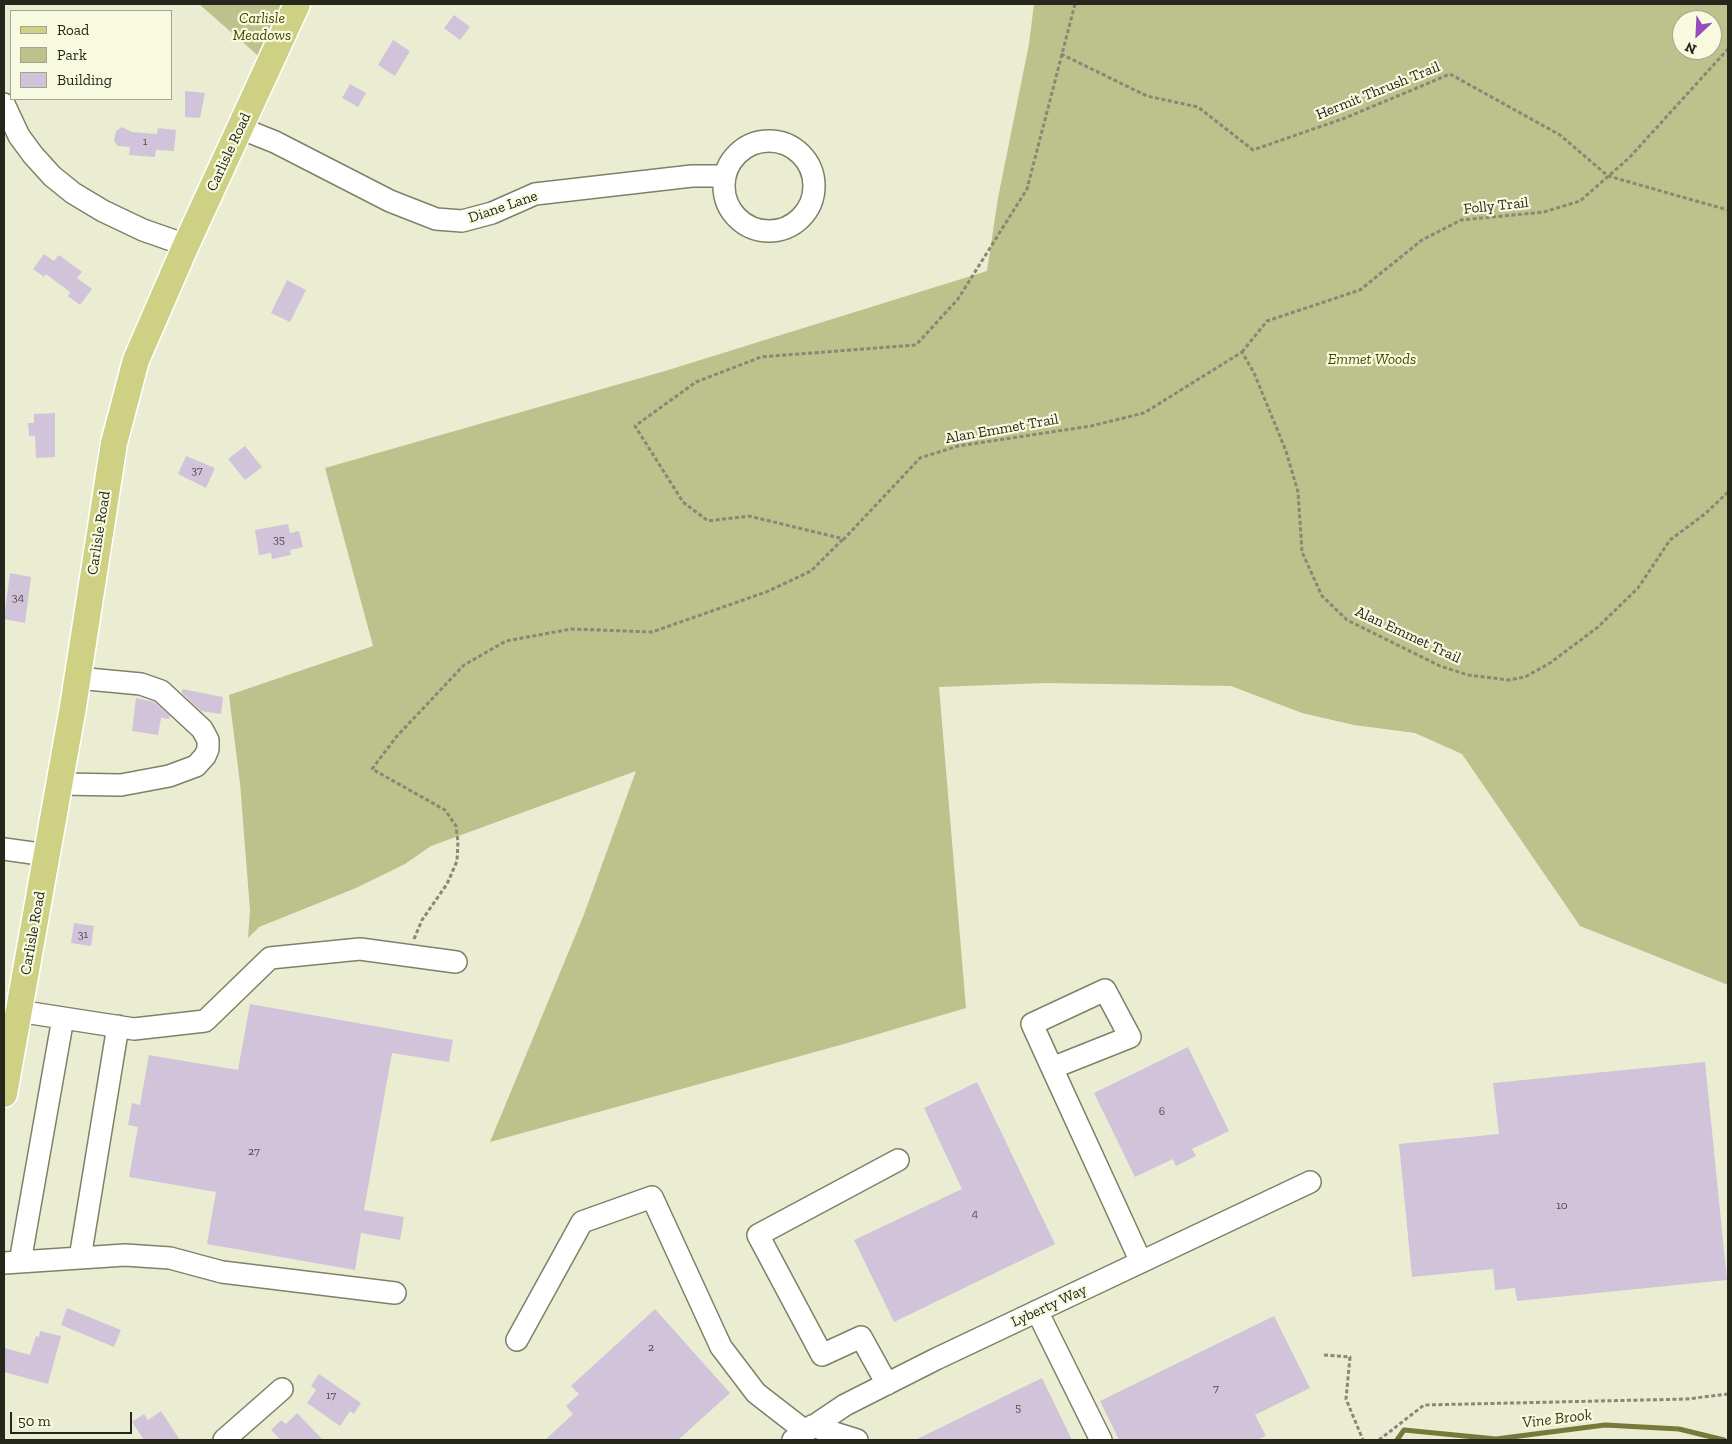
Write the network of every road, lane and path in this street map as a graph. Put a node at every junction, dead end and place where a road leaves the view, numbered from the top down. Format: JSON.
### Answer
{"nodes":[{"id":1,"x":297,"y":4,"type":"edge"},
{"id":2,"x":1075,"y":4,"type":"edge"},
{"id":3,"x":1728,"y":49,"type":"edge"},
{"id":4,"x":1061,"y":54,"type":"junction"},
{"id":5,"x":4,"y":104,"type":"edge"},
{"id":6,"x":240,"y":128,"type":"junction"},
{"id":7,"x":725,"y":176,"type":"junction"},
{"id":8,"x":1608,"y":176,"type":"junction"},
{"id":9,"x":1728,"y":210,"type":"edge"},
{"id":10,"x":186,"y":245,"type":"junction"},
{"id":11,"x":1242,"y":352,"type":"junction"},
{"id":12,"x":1728,"y":492,"type":"edge"},
{"id":13,"x":844,"y":538,"type":"junction"},
{"id":14,"x":77,"y":678,"type":"junction"},
{"id":15,"x":59,"y":784,"type":"junction"},
{"id":16,"x":4,"y":849,"type":"edge"},
{"id":17,"x":47,"y":855,"type":"junction"},
{"id":18,"x":408,"y":955,"type":"junction"},
{"id":19,"x":456,"y":962,"type":"dead end"},
{"id":20,"x":18,"y":1011,"type":"junction"},
{"id":21,"x":63,"y":1018,"type":"junction"},
{"id":22,"x":118,"y":1026,"type":"junction"},
{"id":23,"x":1052,"y":1068,"type":"dead end"},
{"id":24,"x":4,"y":1094,"type":"edge"},
{"id":25,"x":898,"y":1160,"type":"dead end"},
{"id":26,"x":1310,"y":1182,"type":"dead end"},
{"id":27,"x":80,"y":1258,"type":"junction"},
{"id":28,"x":1141,"y":1262,"type":"junction"},
{"id":29,"x":12,"y":1263,"type":"edge"},
{"id":30,"x":395,"y":1292,"type":"dead end"},
{"id":31,"x":1037,"y":1311,"type":"junction"},
{"id":32,"x":517,"y":1340,"type":"dead end"},
{"id":33,"x":1324,"y":1355,"type":"dead end"},
{"id":34,"x":887,"y":1384,"type":"junction"},
{"id":35,"x":282,"y":1389,"type":"dead end"},
{"id":36,"x":1728,"y":1394,"type":"edge"},
{"id":37,"x":804,"y":1432,"type":"edge"},
{"id":38,"x":224,"y":1440,"type":"edge"},
{"id":39,"x":857,"y":1440,"type":"edge"},
{"id":40,"x":1101,"y":1440,"type":"edge"},
{"id":41,"x":1363,"y":1440,"type":"edge"},
{"id":42,"x":1379,"y":1440,"type":"edge"}],
"edges":[{"from":1,"to":6,"type":"main road","name":"Carlisle Road"},
{"from":2,"to":4,"type":"path"},
{"from":3,"to":8,"type":"path","name":"Folly Trail"},
{"from":4,"to":8,"type":"path","name":"Hermit Thrush Trail"},
{"from":4,"to":13,"type":"path"},
{"from":5,"to":10,"type":"street"},
{"from":6,"to":7,"type":"street","name":"Diane Lane"},
{"from":6,"to":10,"type":"main road","name":"Carlisle Road"},
{"from":7,"to":7,"type":"street"},
{"from":8,"to":9,"type":"path","name":"Hermit Thrush Trail"},
{"from":8,"to":11,"type":"path","name":"Folly Trail"},
{"from":10,"to":14,"type":"main road","name":"Carlisle Road"},
{"from":11,"to":12,"type":"path","name":"Alan Emmet Trail"},
{"from":11,"to":13,"type":"path","name":"Alan Emmet Trail"},
{"from":13,"to":18,"type":"path","name":"Alan Emmet Trail"},
{"from":14,"to":15,"type":"main road","name":"Carlisle Road"},
{"from":14,"to":15,"type":"street"},
{"from":15,"to":17,"type":"main road","name":"Carlisle Road"},
{"from":16,"to":17,"type":"street"},
{"from":17,"to":20,"type":"main road","name":"Carlisle Road"},
{"from":18,"to":19,"type":"street"},
{"from":18,"to":22,"type":"street"},
{"from":20,"to":21,"type":"street"},
{"from":20,"to":24,"type":"main road","name":"Carlisle Road"},
{"from":21,"to":22,"type":"street"},
{"from":21,"to":29,"type":"street"},
{"from":22,"to":27,"type":"street"},
{"from":23,"to":28,"type":"street"},
{"from":25,"to":34,"type":"street"},
{"from":26,"to":28,"type":"street","name":"Lyberty Way"},
{"from":27,"to":29,"type":"street"},
{"from":27,"to":30,"type":"street"},
{"from":28,"to":31,"type":"street","name":"Lyberty Way"},
{"from":31,"to":34,"type":"street","name":"Lyberty Way"},
{"from":31,"to":40,"type":"street"},
{"from":32,"to":37,"type":"street"},
{"from":33,"to":41,"type":"path"},
{"from":34,"to":37,"type":"street","name":"Lyberty Way"},
{"from":35,"to":38,"type":"street"},
{"from":36,"to":42,"type":"path"},
{"from":37,"to":39,"type":"street"}]}
